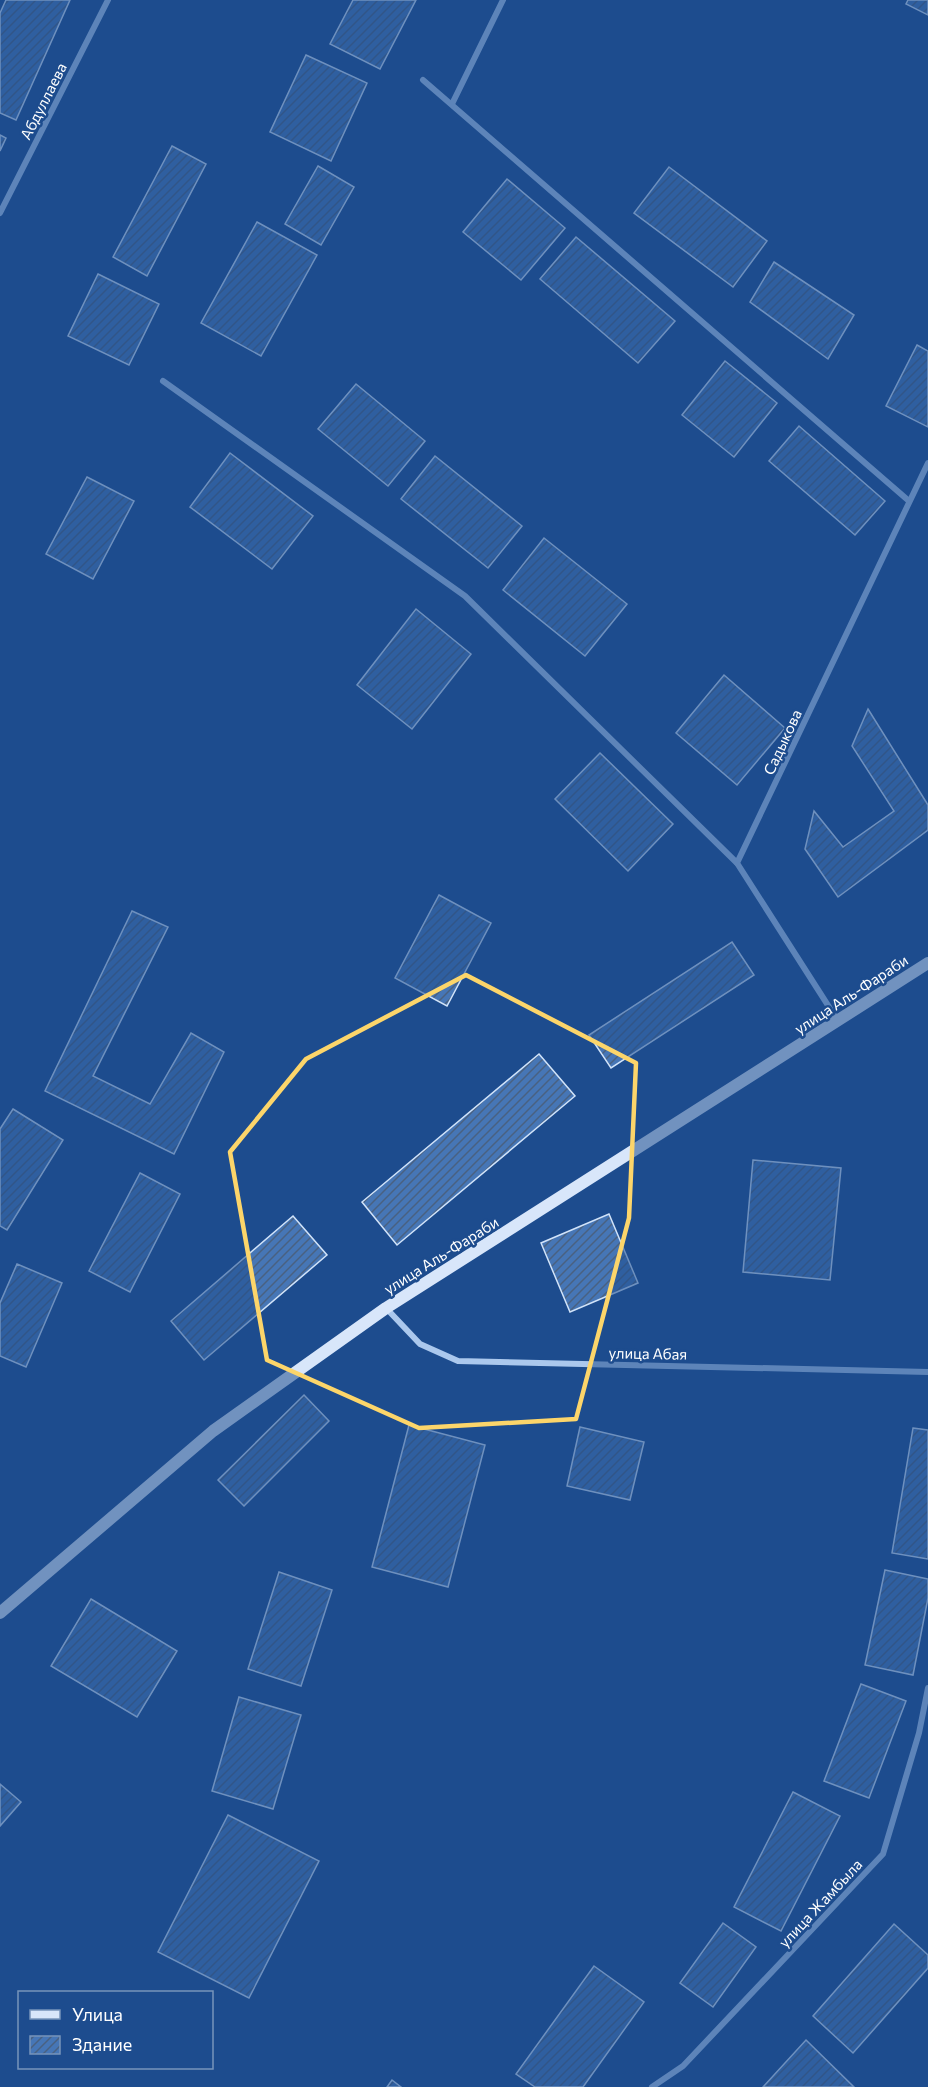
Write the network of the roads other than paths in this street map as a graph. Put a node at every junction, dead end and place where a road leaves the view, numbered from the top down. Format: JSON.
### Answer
{"nodes":[{"id":1,"x":108,"y":0,"type":"edge"},
{"id":2,"x":503,"y":0,"type":"edge"},
{"id":3,"x":423,"y":80,"type":"dead end"},
{"id":4,"x":452,"y":104,"type":"junction"},
{"id":5,"x":0,"y":213,"type":"edge"},
{"id":6,"x":163,"y":381,"type":"dead end"},
{"id":7,"x":928,"y":463,"type":"edge"},
{"id":8,"x":909,"y":501,"type":"junction"},
{"id":9,"x":737,"y":863,"type":"junction"},
{"id":10,"x":928,"y":963,"type":"edge"},
{"id":11,"x":838,"y":1020,"type":"junction"},
{"id":12,"x":386,"y":1308,"type":"junction"},
{"id":13,"x":928,"y":1372,"type":"edge"},
{"id":14,"x":0,"y":1612,"type":"edge"},
{"id":15,"x":928,"y":1688,"type":"edge"},
{"id":16,"x":919,"y":1733,"type":"junction"},
{"id":17,"x":928,"y":1735,"type":"edge"},
{"id":18,"x":652,"y":2087,"type":"edge"}],
"edges":[{"from":1,"to":5,"type":"street","name":"Абдуллаева"},
{"from":2,"to":4,"type":"street"},
{"from":3,"to":4,"type":"street"},
{"from":4,"to":8,"type":"street"},
{"from":6,"to":9,"type":"street"},
{"from":7,"to":8,"type":"street","name":"Садыкова"},
{"from":8,"to":9,"type":"street","name":"Садыкова"},
{"from":9,"to":11,"type":"street"},
{"from":10,"to":11,"type":"main road","name":"улица Аль-Фараби"},
{"from":11,"to":12,"type":"main road","name":"улица Аль-Фараби"},
{"from":12,"to":13,"type":"street","name":"улица Абая"},
{"from":12,"to":14,"type":"main road","name":"улица Аль-Фараби"},
{"from":15,"to":16,"type":"street","name":"улица Жамбыла"},
{"from":16,"to":17,"type":"street"},
{"from":16,"to":18,"type":"street","name":"улица Жамбыла"}]}
